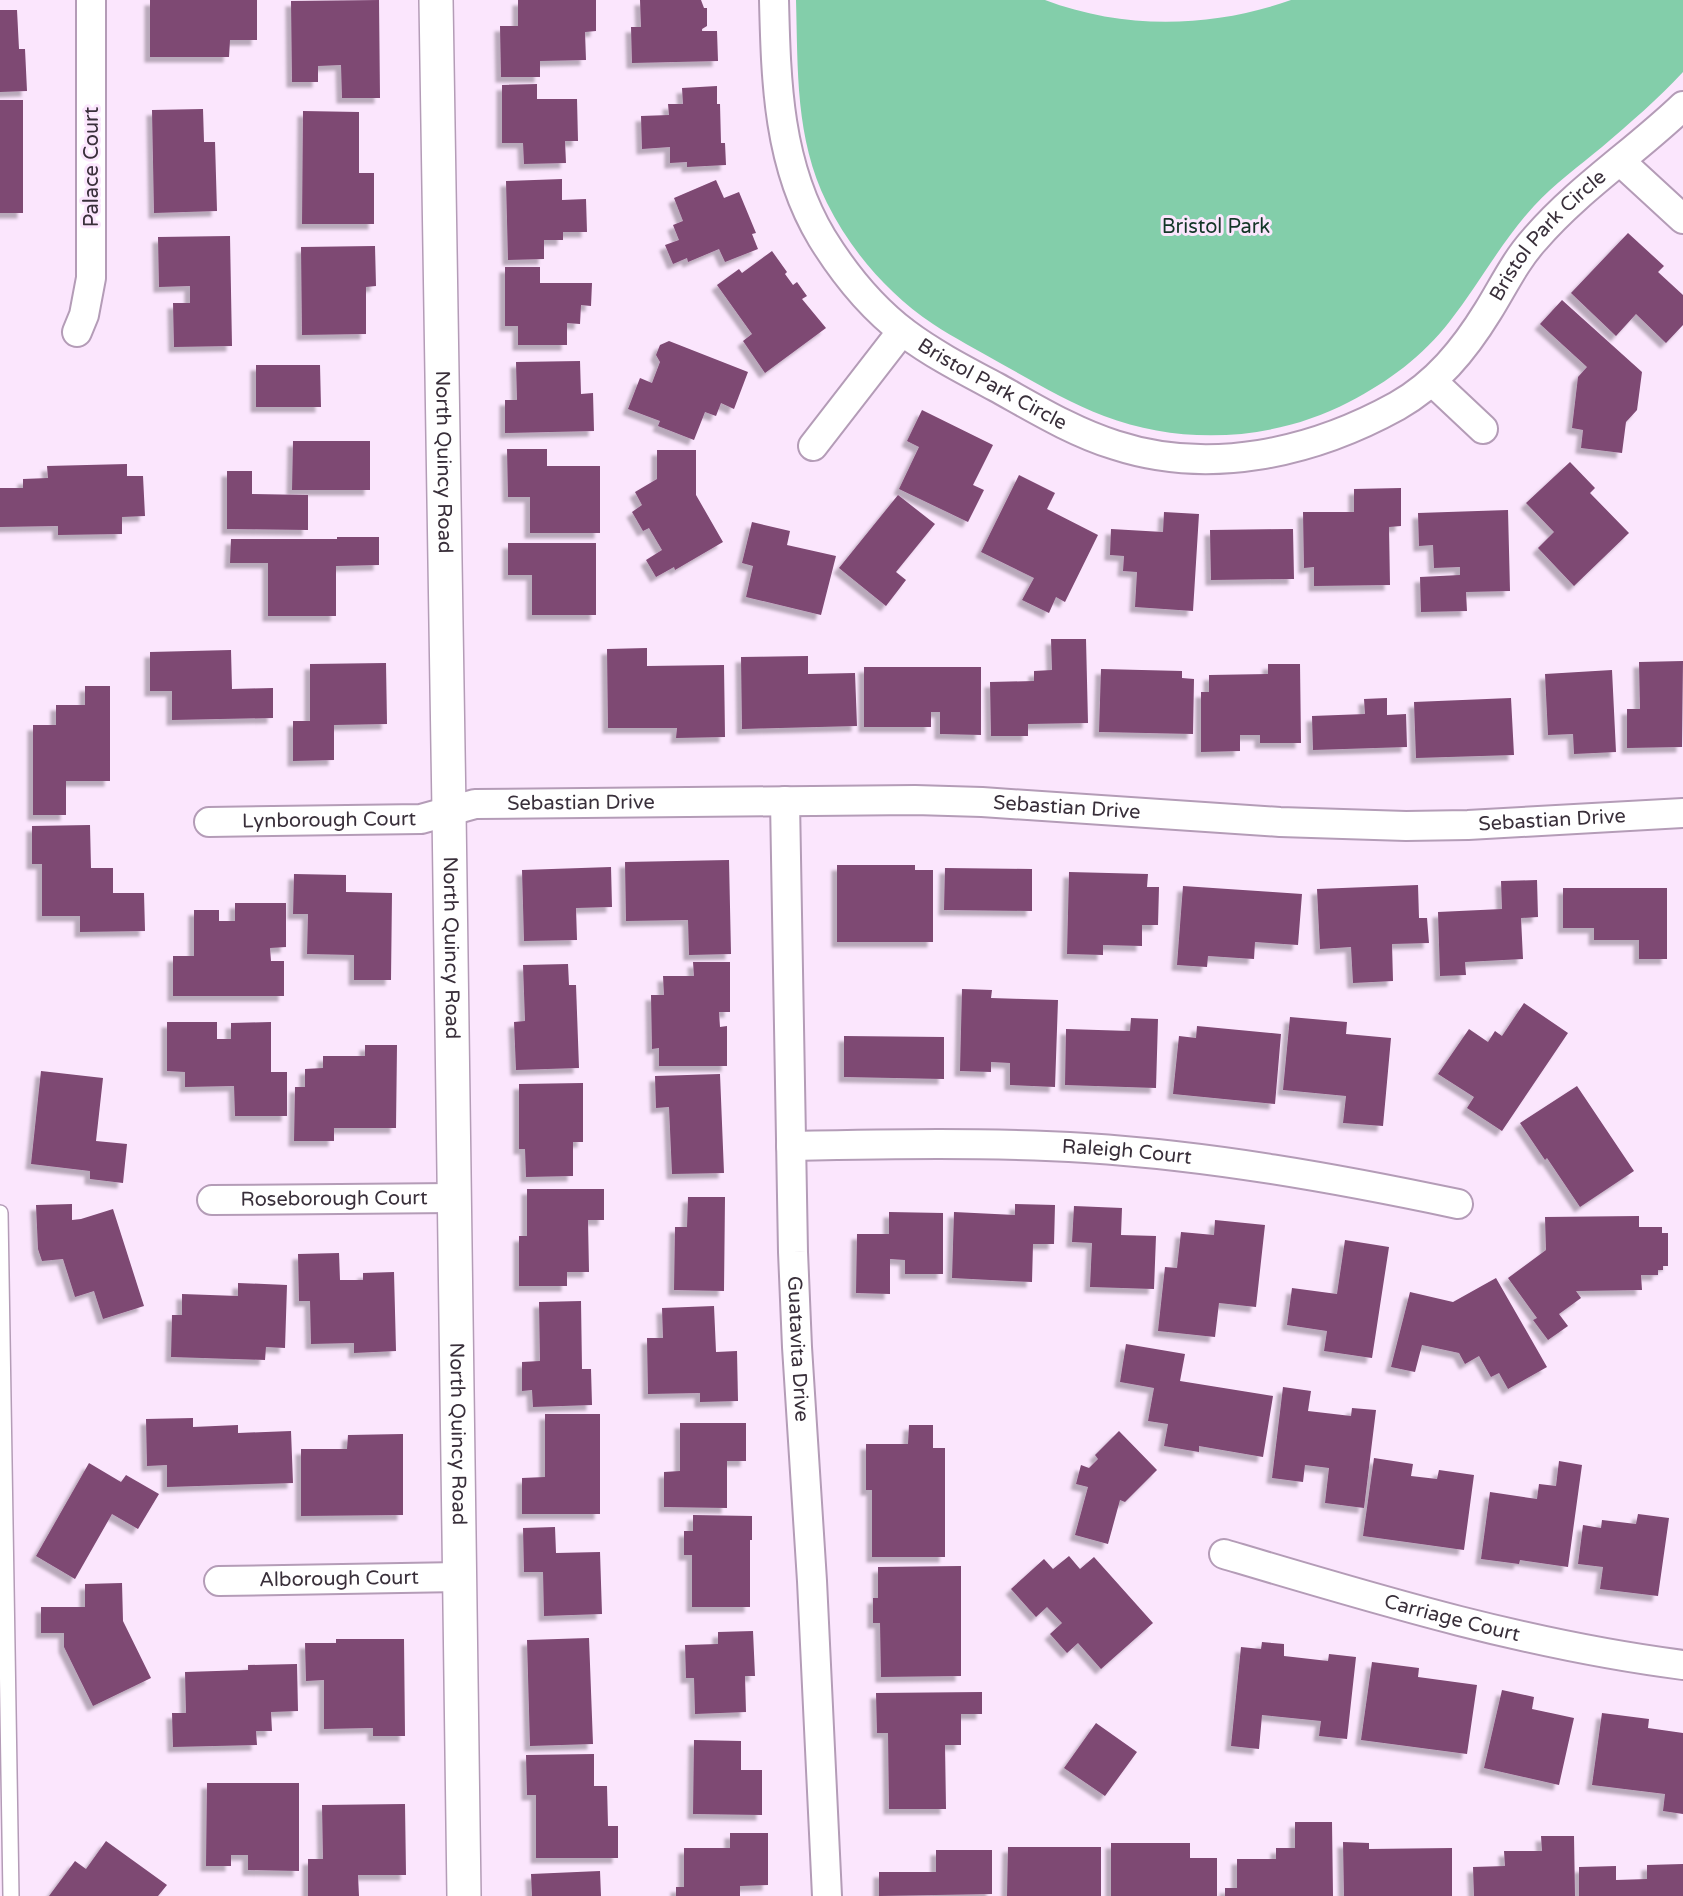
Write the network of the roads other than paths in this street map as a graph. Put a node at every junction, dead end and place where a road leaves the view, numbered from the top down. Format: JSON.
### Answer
{"nodes":[{"id":1,"x":91,"y":0,"type":"edge"},
{"id":2,"x":436,"y":0,"type":"edge"},
{"id":3,"x":774,"y":0,"type":"edge"},
{"id":4,"x":1683,"y":106,"type":"edge"},
{"id":5,"x":1620,"y":162,"type":"junction"},
{"id":6,"x":1683,"y":219,"type":"edge"},
{"id":7,"x":903,"y":331,"type":"junction"},
{"id":8,"x":77,"y":332,"type":"dead end"},
{"id":9,"x":1432,"y":382,"type":"junction"},
{"id":10,"x":1482,"y":429,"type":"dead end"},
{"id":11,"x":813,"y":446,"type":"dead end"},
{"id":12,"x":786,"y":801,"type":"junction"},
{"id":13,"x":449,"y":812,"type":"junction"},
{"id":14,"x":1683,"y":813,"type":"edge"},
{"id":15,"x":209,"y":822,"type":"dead end"},
{"id":16,"x":791,"y":1146,"type":"junction"},
{"id":17,"x":454,"y":1198,"type":"junction"},
{"id":18,"x":212,"y":1200,"type":"dead end"},
{"id":19,"x":1458,"y":1204,"type":"dead end"},
{"id":20,"x":0,"y":1214,"type":"edge"},
{"id":21,"x":1224,"y":1554,"type":"dead end"},
{"id":22,"x":460,"y":1577,"type":"junction"},
{"id":23,"x":219,"y":1581,"type":"dead end"},
{"id":24,"x":1683,"y":1665,"type":"edge"},
{"id":25,"x":11,"y":1896,"type":"edge"},
{"id":26,"x":464,"y":1896,"type":"edge"},
{"id":27,"x":827,"y":1896,"type":"edge"}],
"edges":[{"from":1,"to":8,"type":"street","name":"Palace Court"},
{"from":2,"to":13,"type":"street","name":"North Quincy Road"},
{"from":3,"to":7,"type":"street","name":"Bristol Park Circle"},
{"from":4,"to":5,"type":"street","name":"Bristol Park Circle"},
{"from":5,"to":6,"type":"street"},
{"from":5,"to":9,"type":"street","name":"Bristol Park Circle"},
{"from":7,"to":9,"type":"street","name":"Bristol Park Circle"},
{"from":7,"to":11,"type":"street"},
{"from":9,"to":10,"type":"street"},
{"from":12,"to":13,"type":"street","name":"Sebastian Drive"},
{"from":12,"to":14,"type":"street","name":"Sebastian Drive"},
{"from":12,"to":16,"type":"street","name":"Guatavita Drive"},
{"from":13,"to":15,"type":"street","name":"Lynborough Court"},
{"from":13,"to":17,"type":"street","name":"North Quincy Road"},
{"from":16,"to":19,"type":"street","name":"Raleigh Court"},
{"from":16,"to":27,"type":"street","name":"Guatavita Drive"},
{"from":17,"to":18,"type":"street","name":"Roseborough Court"},
{"from":17,"to":22,"type":"street","name":"North Quincy Road"},
{"from":20,"to":25,"type":"lane"},
{"from":21,"to":24,"type":"street","name":"Carriage Court"},
{"from":22,"to":23,"type":"street","name":"Alborough Court"},
{"from":22,"to":26,"type":"street","name":"North Quincy Road"}]}
